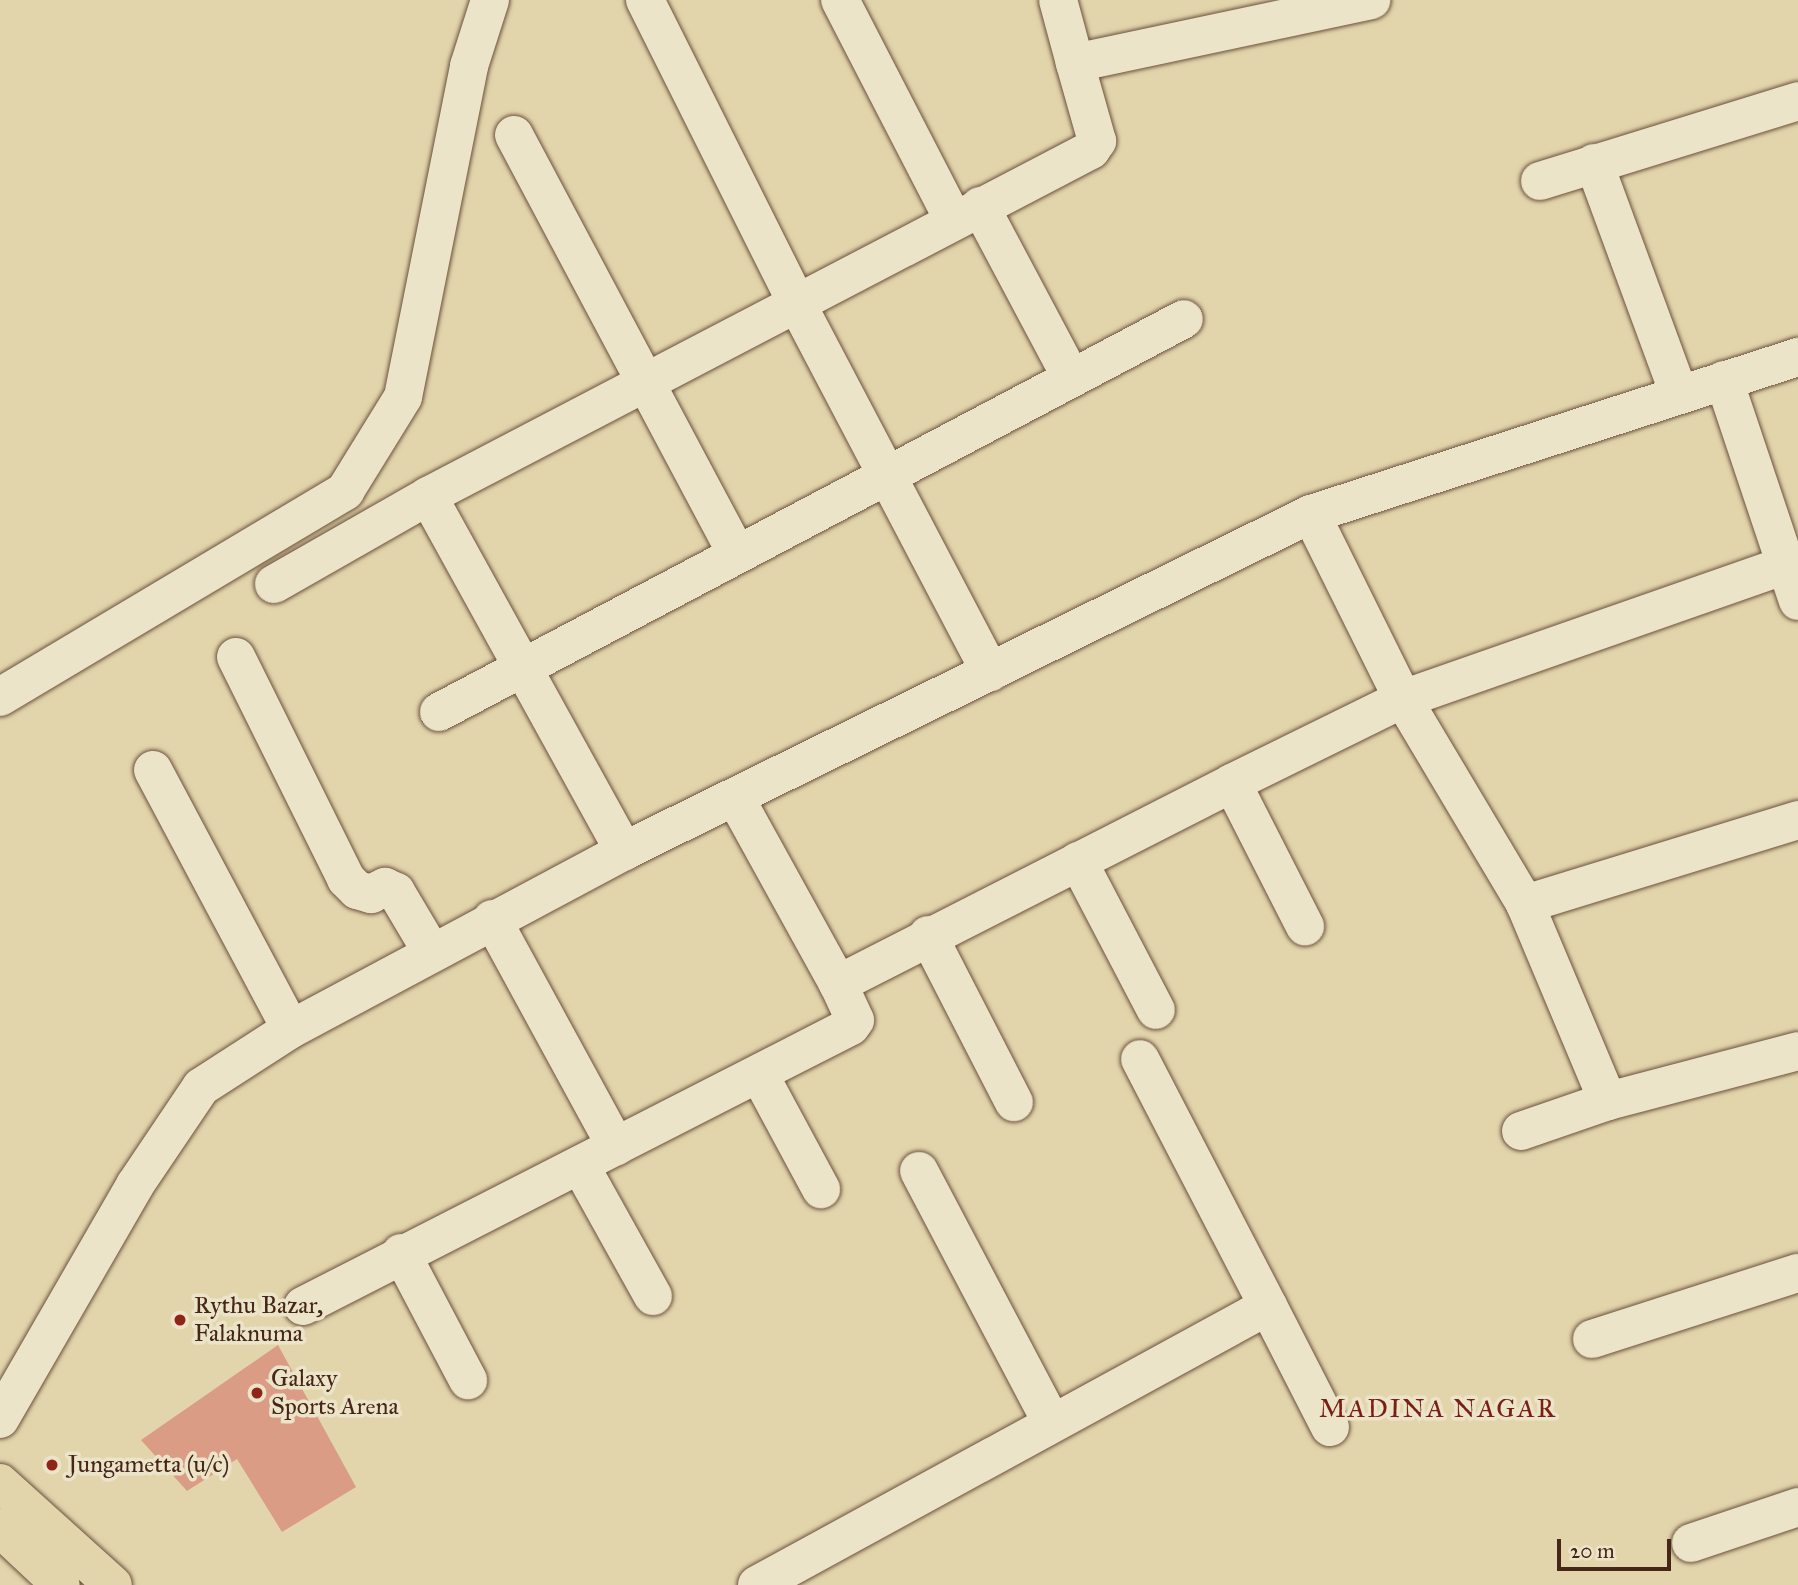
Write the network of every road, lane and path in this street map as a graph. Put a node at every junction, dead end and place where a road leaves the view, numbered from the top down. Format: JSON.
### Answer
{"nodes":[{"id":1,"x":490,"y":0,"type":"edge"},
{"id":2,"x":645,"y":0,"type":"edge"},
{"id":3,"x":840,"y":0,"type":"edge"},
{"id":4,"x":1058,"y":0,"type":"edge"},
{"id":5,"x":1371,"y":0,"type":"edge"},
{"id":6,"x":1075,"y":63,"type":"junction"},
{"id":7,"x":1798,"y":101,"type":"edge"},
{"id":8,"x":514,"y":135,"type":"dead end"},
{"id":9,"x":1594,"y":163,"type":"junction"},
{"id":10,"x":1540,"y":181,"type":"dead end"},
{"id":11,"x":966,"y":212,"type":"junction"},
{"id":12,"x":797,"y":304,"type":"junction"},
{"id":13,"x":1184,"y":319,"type":"dead end"},
{"id":14,"x":1798,"y":356,"type":"edge"},
{"id":15,"x":1071,"y":377,"type":"junction"},
{"id":16,"x":1724,"y":380,"type":"junction"},
{"id":17,"x":644,"y":384,"type":"junction"},
{"id":18,"x":1679,"y":394,"type":"junction"},
{"id":19,"x":888,"y":474,"type":"junction"},
{"id":20,"x":428,"y":496,"type":"junction"},
{"id":21,"x":1311,"y":514,"type":"junction"},
{"id":22,"x":736,"y":553,"type":"junction"},
{"id":23,"x":1792,"y":563,"type":"edge"},
{"id":24,"x":274,"y":584,"type":"dead end"},
{"id":25,"x":1798,"y":601,"type":"edge"},
{"id":26,"x":236,"y":657,"type":"dead end"},
{"id":27,"x":522,"y":667,"type":"junction"},
{"id":28,"x":990,"y":672,"type":"junction"},
{"id":29,"x":0,"y":697,"type":"edge"},
{"id":30,"x":1403,"y":699,"type":"junction"},
{"id":31,"x":439,"y":712,"type":"dead end"},
{"id":32,"x":153,"y":770,"type":"dead end"},
{"id":33,"x":1232,"y":783,"type":"junction"},
{"id":34,"x":736,"y":799,"type":"junction"},
{"id":35,"x":1798,"y":820,"type":"edge"},
{"id":36,"x":624,"y":851,"type":"junction"},
{"id":37,"x":1077,"y":861,"type":"junction"},
{"id":38,"x":1525,"y":904,"type":"junction"},
{"id":39,"x":492,"y":919,"type":"junction"},
{"id":40,"x":1306,"y":926,"type":"dead end"},
{"id":41,"x":928,"y":935,"type":"junction"},
{"id":42,"x":431,"y":951,"type":"junction"},
{"id":43,"x":838,"y":984,"type":"junction"},
{"id":44,"x":1156,"y":1010,"type":"dead end"},
{"id":45,"x":291,"y":1029,"type":"junction"},
{"id":46,"x":1798,"y":1051,"type":"edge"},
{"id":47,"x":1140,"y":1059,"type":"dead end"},
{"id":48,"x":758,"y":1074,"type":"junction"},
{"id":49,"x":1608,"y":1101,"type":"junction"},
{"id":50,"x":1014,"y":1102,"type":"dead end"},
{"id":51,"x":1521,"y":1131,"type":"dead end"},
{"id":52,"x":616,"y":1146,"type":"junction"},
{"id":53,"x":580,"y":1165,"type":"junction"},
{"id":54,"x":919,"y":1171,"type":"dead end"},
{"id":55,"x":821,"y":1189,"type":"dead end"},
{"id":56,"x":401,"y":1253,"type":"junction"},
{"id":57,"x":1798,"y":1273,"type":"edge"},
{"id":58,"x":653,"y":1296,"type":"dead end"},
{"id":59,"x":303,"y":1306,"type":"dead end"},
{"id":60,"x":1268,"y":1306,"type":"junction"},
{"id":61,"x":1592,"y":1339,"type":"dead end"},
{"id":62,"x":468,"y":1380,"type":"dead end"},
{"id":63,"x":0,"y":1419,"type":"edge"},
{"id":64,"x":1052,"y":1423,"type":"junction"},
{"id":65,"x":1330,"y":1427,"type":"dead end"},
{"id":66,"x":0,"y":1483,"type":"edge"},
{"id":67,"x":1798,"y":1507,"type":"edge"},
{"id":68,"x":0,"y":1528,"type":"edge"},
{"id":69,"x":1691,"y":1543,"type":"dead end"},
{"id":70,"x":61,"y":1585,"type":"edge"},
{"id":71,"x":113,"y":1585,"type":"edge"},
{"id":72,"x":757,"y":1585,"type":"edge"}],
"edges":[{"from":1,"to":29,"type":"street"},
{"from":2,"to":12,"type":"street"},
{"from":3,"to":11,"type":"street"},
{"from":4,"to":6,"type":"street"},
{"from":5,"to":6,"type":"street"},
{"from":6,"to":11,"type":"street"},
{"from":7,"to":9,"type":"street"},
{"from":8,"to":17,"type":"street"},
{"from":9,"to":10,"type":"street"},
{"from":9,"to":18,"type":"street"},
{"from":11,"to":12,"type":"street"},
{"from":11,"to":15,"type":"street"},
{"from":12,"to":17,"type":"street"},
{"from":12,"to":19,"type":"street"},
{"from":13,"to":15,"type":"street"},
{"from":14,"to":16,"type":"street"},
{"from":15,"to":19,"type":"street"},
{"from":16,"to":18,"type":"street"},
{"from":16,"to":23,"type":"street"},
{"from":17,"to":20,"type":"street"},
{"from":17,"to":22,"type":"street"},
{"from":18,"to":21,"type":"street"},
{"from":19,"to":22,"type":"street"},
{"from":19,"to":28,"type":"street"},
{"from":20,"to":24,"type":"street"},
{"from":20,"to":27,"type":"street"},
{"from":21,"to":28,"type":"street"},
{"from":21,"to":30,"type":"street"},
{"from":22,"to":27,"type":"street"},
{"from":23,"to":25,"type":"street"},
{"from":23,"to":30,"type":"street"},
{"from":26,"to":42,"type":"street"},
{"from":27,"to":31,"type":"street"},
{"from":27,"to":36,"type":"street"},
{"from":28,"to":34,"type":"street"},
{"from":30,"to":33,"type":"street"},
{"from":30,"to":38,"type":"street"},
{"from":32,"to":45,"type":"street"},
{"from":33,"to":37,"type":"street"},
{"from":33,"to":40,"type":"street"},
{"from":34,"to":36,"type":"street"},
{"from":34,"to":43,"type":"street"},
{"from":35,"to":38,"type":"street"},
{"from":36,"to":39,"type":"street"},
{"from":37,"to":41,"type":"street"},
{"from":37,"to":44,"type":"street"},
{"from":38,"to":49,"type":"street"},
{"from":39,"to":42,"type":"street"},
{"from":39,"to":52,"type":"street"},
{"from":41,"to":43,"type":"street"},
{"from":41,"to":50,"type":"street"},
{"from":42,"to":45,"type":"street"},
{"from":43,"to":48,"type":"street"},
{"from":45,"to":63,"type":"street"},
{"from":46,"to":49,"type":"street"},
{"from":47,"to":60,"type":"street"},
{"from":48,"to":52,"type":"street"},
{"from":48,"to":55,"type":"street"},
{"from":49,"to":51,"type":"street"},
{"from":52,"to":53,"type":"street"},
{"from":53,"to":56,"type":"street"},
{"from":53,"to":58,"type":"street"},
{"from":54,"to":64,"type":"street"},
{"from":56,"to":59,"type":"street"},
{"from":56,"to":62,"type":"street"},
{"from":57,"to":61,"type":"street"},
{"from":60,"to":64,"type":"street"},
{"from":60,"to":65,"type":"street"},
{"from":64,"to":72,"type":"street"},
{"from":66,"to":71,"type":"highway"},
{"from":67,"to":69,"type":"street"},
{"from":68,"to":70,"type":"highway"}]}
